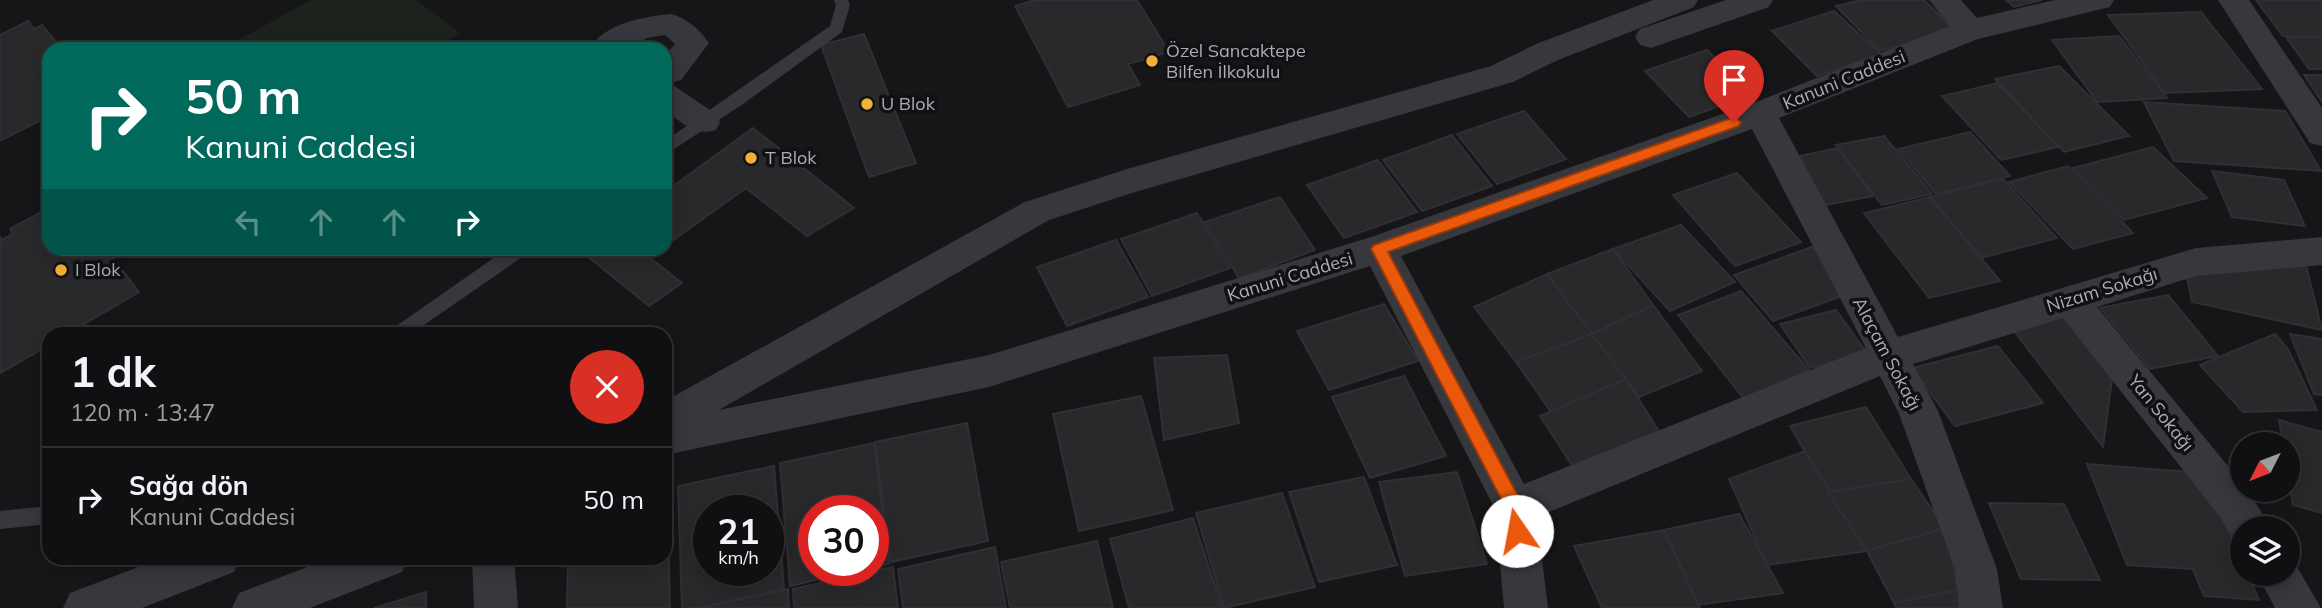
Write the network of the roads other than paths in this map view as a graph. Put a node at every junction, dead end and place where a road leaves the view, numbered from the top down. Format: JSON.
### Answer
{"nodes":[{"id":1,"x":842,"y":0,"type":"edge"},
{"id":2,"x":1683,"y":0,"type":"edge"},
{"id":3,"x":1758,"y":0,"type":"edge"},
{"id":4,"x":1944,"y":0,"type":"edge"},
{"id":5,"x":2099,"y":0,"type":"edge"},
{"id":6,"x":2233,"y":0,"type":"edge"},
{"id":7,"x":1970,"y":30,"type":"junction"},
{"id":8,"x":617,"y":42,"type":"edge"},
{"id":9,"x":1502,"y":74,"type":"junction"},
{"id":10,"x":672,"y":76,"type":"edge"},
{"id":11,"x":672,"y":86,"type":"edge"},
{"id":12,"x":1760,"y":113,"type":"junction"},
{"id":13,"x":704,"y":122,"type":"junction"},
{"id":14,"x":2322,"y":134,"type":"edge"},
{"id":15,"x":672,"y":144,"type":"edge"},
{"id":16,"x":1379,"y":249,"type":"junction"},
{"id":17,"x":2322,"y":251,"type":"edge"},
{"id":18,"x":510,"y":256,"type":"edge"},
{"id":19,"x":2070,"y":300,"type":"junction"},
{"id":20,"x":408,"y":327,"type":"edge"},
{"id":21,"x":1888,"y":356,"type":"junction"},
{"id":22,"x":672,"y":417,"type":"edge"},
{"id":23,"x":672,"y":437,"type":"edge"},
{"id":24,"x":1515,"y":507,"type":"junction"},
{"id":25,"x":42,"y":515,"type":"edge"},
{"id":26,"x":2242,"y":516,"type":"edge"},
{"id":27,"x":0,"y":520,"type":"edge"},
{"id":28,"x":200,"y":565,"type":"edge"},
{"id":29,"x":368,"y":565,"type":"edge"},
{"id":30,"x":493,"y":565,"type":"edge"},
{"id":31,"x":2286,"y":586,"type":"edge"},
{"id":32,"x":1520,"y":607,"type":"edge"},
{"id":33,"x":86,"y":608,"type":"edge"},
{"id":34,"x":255,"y":608,"type":"edge"},
{"id":35,"x":496,"y":608,"type":"edge"},
{"id":36,"x":1981,"y":608,"type":"edge"},
{"id":37,"x":2300,"y":608,"type":"edge"}],
"edges":[{"from":1,"to":13,"type":"lane"},
{"from":2,"to":9,"type":"street"},
{"from":3,"to":9,"type":"street"},
{"from":4,"to":7,"type":"street"},
{"from":5,"to":7,"type":"street","name":"Kanuni Caddesi"},
{"from":6,"to":14,"type":"street"},
{"from":7,"to":12,"type":"street","name":"Kanuni Caddesi"},
{"from":8,"to":10,"type":"street"},
{"from":9,"to":22,"type":"street"},
{"from":11,"to":13,"type":"street"},
{"from":12,"to":16,"type":"street","name":"Kanuni Caddesi"},
{"from":12,"to":21,"type":"street","name":"Alaçam Sokağı"},
{"from":13,"to":15,"type":"lane"},
{"from":16,"to":23,"type":"street","name":"Kanuni Caddesi"},
{"from":16,"to":24,"type":"street"},
{"from":17,"to":19,"type":"street","name":"Nizam Sokağı"},
{"from":18,"to":20,"type":"lane"},
{"from":19,"to":21,"type":"street","name":"Nizam Sokağı"},
{"from":19,"to":26,"type":"street","name":"Yan Sokağı"},
{"from":21,"to":24,"type":"street","name":"Nizam Sokağı"},
{"from":21,"to":36,"type":"street","name":"Alaçam Sokağı"},
{"from":24,"to":32,"type":"street"},
{"from":25,"to":27,"type":"lane"},
{"from":28,"to":33,"type":"street"},
{"from":29,"to":34,"type":"street"},
{"from":30,"to":35,"type":"street"},
{"from":31,"to":37,"type":"street"}]}
